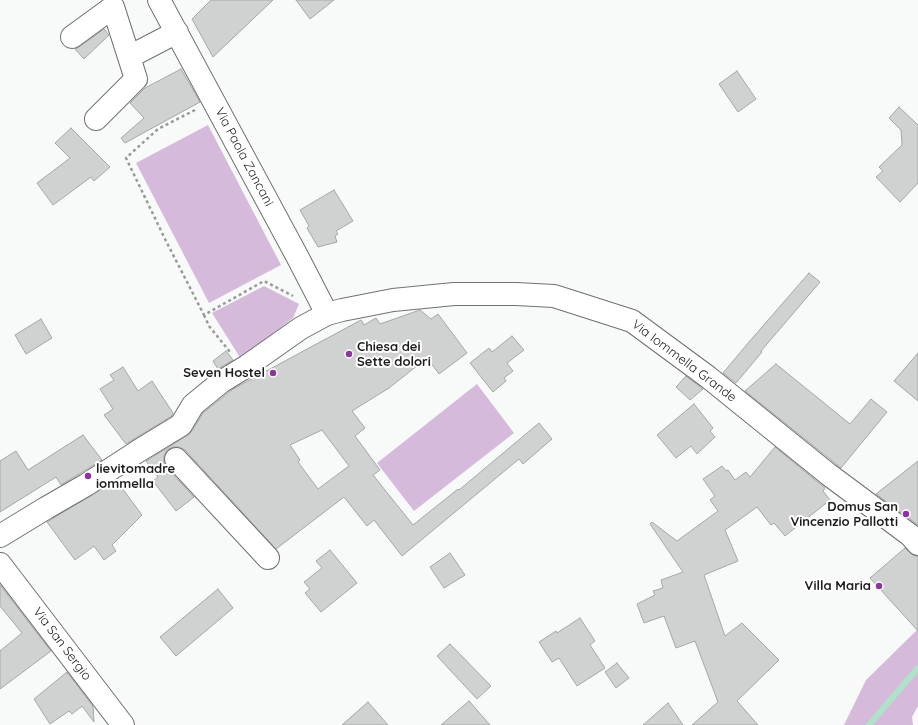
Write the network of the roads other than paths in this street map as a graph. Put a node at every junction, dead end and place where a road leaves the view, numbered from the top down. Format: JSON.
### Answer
{"nodes":[{"id":1,"x":159,"y":0,"type":"edge"},
{"id":2,"x":177,"y":32,"type":"junction"},
{"id":3,"x":72,"y":37,"type":"dead end"},
{"id":4,"x":129,"y":57,"type":"junction"},
{"id":5,"x":96,"y":119,"type":"dead end"},
{"id":6,"x":327,"y":314,"type":"junction"},
{"id":7,"x":167,"y":448,"type":"junction"},
{"id":8,"x":0,"y":536,"type":"edge"},
{"id":9,"x":918,"y":544,"type":"edge"},
{"id":10,"x":268,"y":558,"type":"dead end"},
{"id":11,"x":0,"y":564,"type":"edge"},
{"id":12,"x":123,"y":725,"type":"edge"}],
"edges":[{"from":1,"to":2,"type":"street","name":"Via Paola Zancani"},
{"from":2,"to":4,"type":"street"},
{"from":2,"to":6,"type":"street","name":"Via Paola Zancani"},
{"from":3,"to":4,"type":"street"},
{"from":4,"to":5,"type":"street"},
{"from":6,"to":7,"type":"street","name":"Via Iommella Grande"},
{"from":6,"to":9,"type":"street","name":"Via Iommella Grande"},
{"from":7,"to":8,"type":"street","name":"Via Iommella Grande"},
{"from":7,"to":10,"type":"street"},
{"from":11,"to":12,"type":"street","name":"Via San Sergio"}]}
